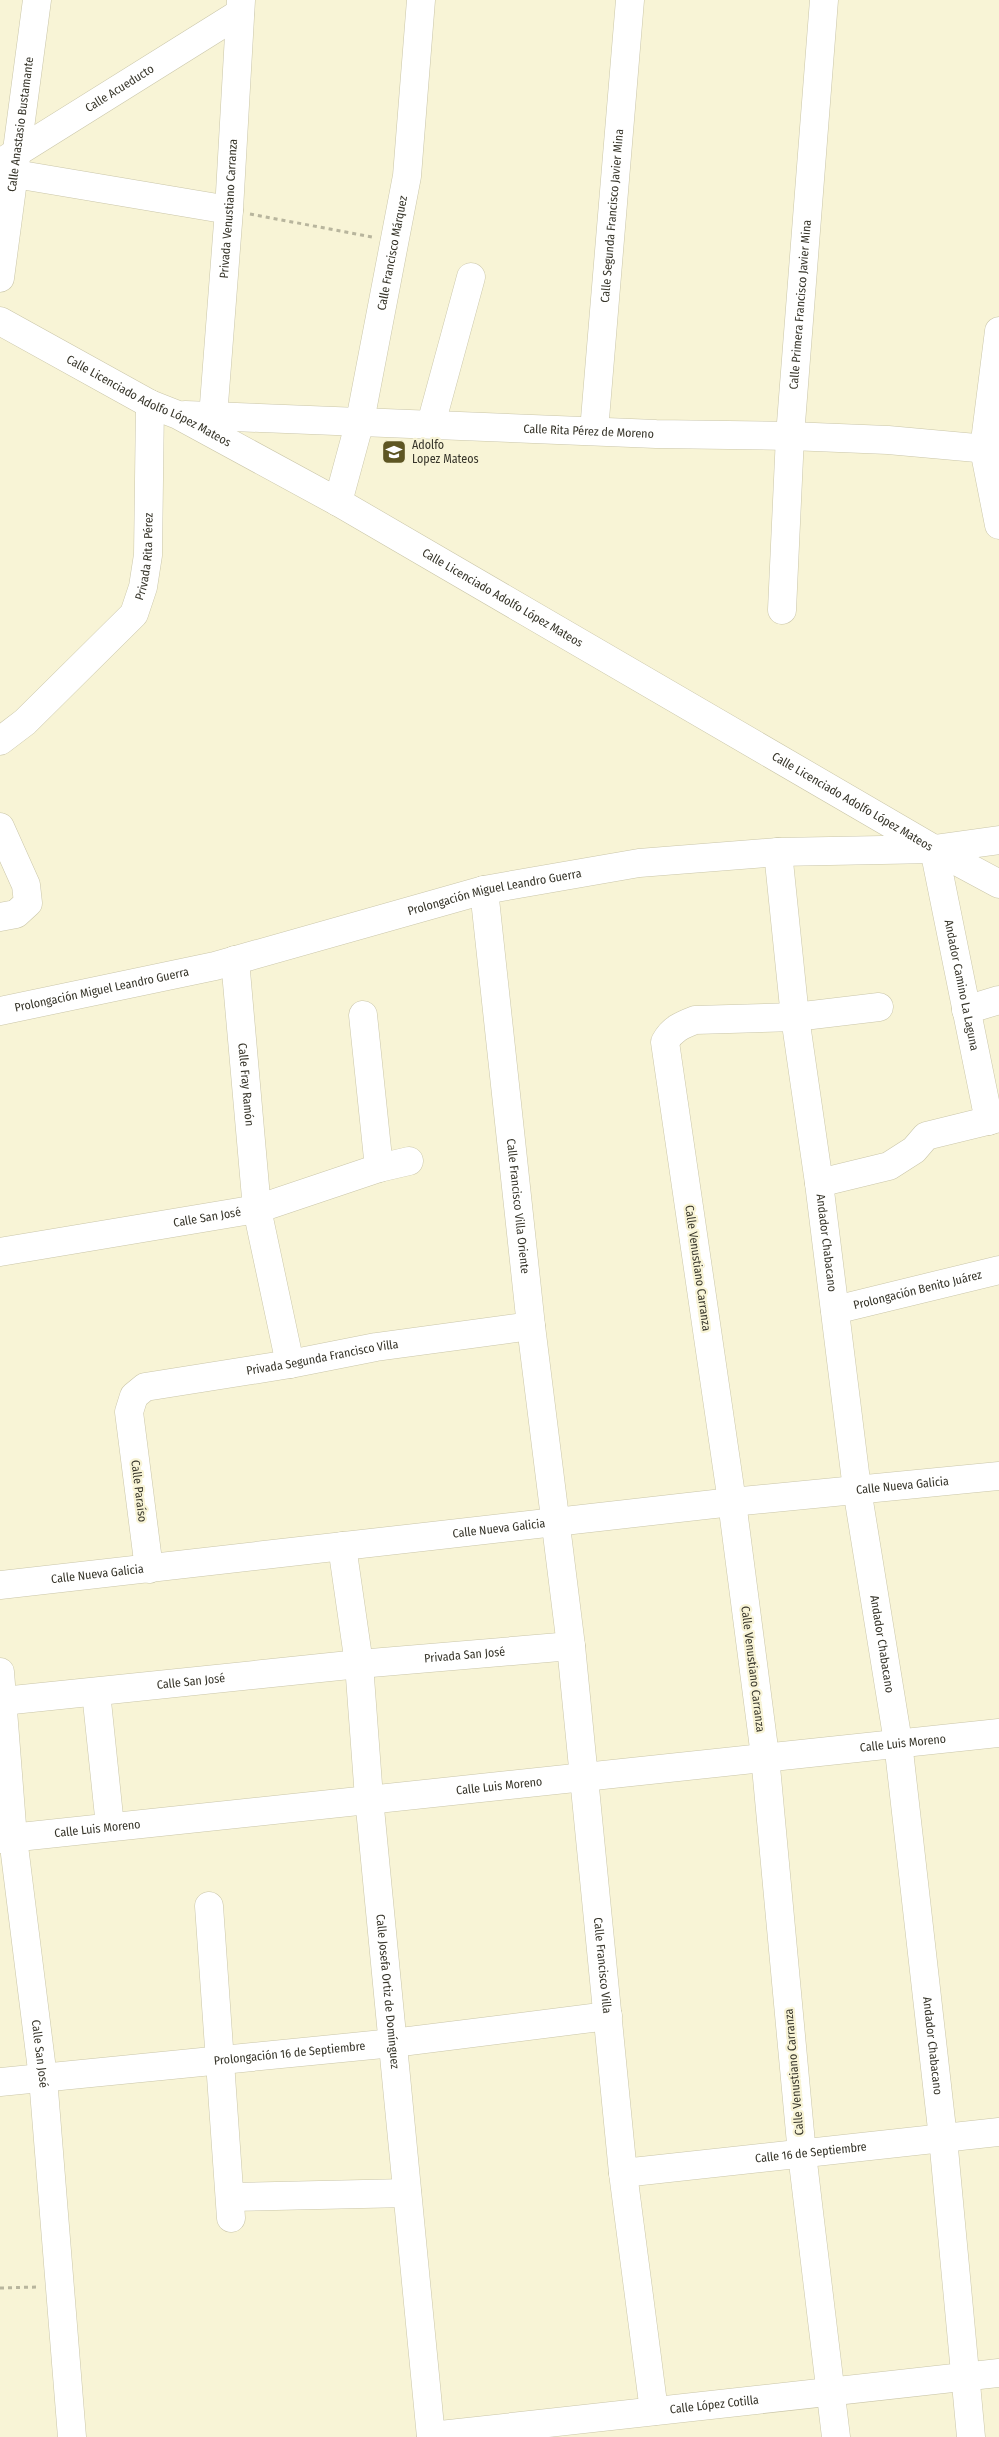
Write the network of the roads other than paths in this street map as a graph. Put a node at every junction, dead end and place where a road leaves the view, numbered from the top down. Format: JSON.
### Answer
{"nodes":[{"id":1,"x":37,"y":0,"type":"edge"},
{"id":2,"x":421,"y":0,"type":"edge"},
{"id":3,"x":630,"y":0,"type":"edge"},
{"id":4,"x":824,"y":0,"type":"edge"},
{"id":5,"x":240,"y":6,"type":"edge"},
{"id":6,"x":11,"y":163,"type":"edge"},
{"id":7,"x":229,"y":210,"type":"junction"},
{"id":8,"x":471,"y":277,"type":"dead end"},
{"id":9,"x":0,"y":278,"type":"edge"},
{"id":10,"x":0,"y":321,"type":"edge"},
{"id":11,"x":999,"y":331,"type":"edge"},
{"id":12,"x":150,"y":404,"type":"junction"},
{"id":13,"x":178,"y":415,"type":"junction"},
{"id":14,"x":213,"y":417,"type":"junction"},
{"id":15,"x":360,"y":421,"type":"junction"},
{"id":16,"x":431,"y":424,"type":"junction"},
{"id":17,"x":594,"y":431,"type":"junction"},
{"id":18,"x":790,"y":436,"type":"junction"},
{"id":19,"x":991,"y":449,"type":"edge"},
{"id":20,"x":338,"y":502,"type":"junction"},
{"id":21,"x":999,"y":525,"type":"edge"},
{"id":22,"x":782,"y":610,"type":"dead end"},
{"id":23,"x":0,"y":741,"type":"edge"},
{"id":24,"x":0,"y":827,"type":"edge"},
{"id":25,"x":999,"y":840,"type":"edge"},
{"id":26,"x":934,"y":849,"type":"junction"},
{"id":27,"x":778,"y":852,"type":"junction"},
{"id":28,"x":999,"y":884,"type":"edge"},
{"id":29,"x":484,"y":890,"type":"junction"},
{"id":30,"x":0,"y":917,"type":"edge"},
{"id":31,"x":235,"y":960,"type":"junction"},
{"id":32,"x":999,"y":1000,"type":"edge"},
{"id":33,"x":879,"y":1007,"type":"dead end"},
{"id":34,"x":966,"y":1010,"type":"junction"},
{"id":35,"x":0,"y":1011,"type":"edge"},
{"id":36,"x":364,"y":1015,"type":"dead end"},
{"id":37,"x":795,"y":1016,"type":"junction"},
{"id":38,"x":994,"y":1120,"type":"edge"},
{"id":39,"x":409,"y":1161,"type":"dead end"},
{"id":40,"x":379,"y":1168,"type":"junction"},
{"id":41,"x":819,"y":1183,"type":"junction"},
{"id":42,"x":257,"y":1209,"type":"junction"},
{"id":43,"x":0,"y":1252,"type":"edge"},
{"id":44,"x":999,"y":1270,"type":"edge"},
{"id":45,"x":835,"y":1310,"type":"junction"},
{"id":46,"x":531,"y":1326,"type":"junction"},
{"id":47,"x":290,"y":1364,"type":"junction"},
{"id":48,"x":129,"y":1412,"type":"joint"},
{"id":49,"x":999,"y":1476,"type":"edge"},
{"id":50,"x":857,"y":1489,"type":"junction"},
{"id":51,"x":732,"y":1502,"type":"junction"},
{"id":52,"x":554,"y":1522,"type":"junction"},
{"id":53,"x":342,"y":1546,"type":"junction"},
{"id":54,"x":149,"y":1569,"type":"junction"},
{"id":55,"x":0,"y":1585,"type":"edge"},
{"id":56,"x":571,"y":1646,"type":"junction"},
{"id":57,"x":359,"y":1664,"type":"junction"},
{"id":58,"x":0,"y":1672,"type":"edge"},
{"id":59,"x":96,"y":1692,"type":"junction"},
{"id":60,"x":3,"y":1701,"type":"junction"},
{"id":61,"x":999,"y":1733,"type":"edge"},
{"id":62,"x":898,"y":1742,"type":"junction"},
{"id":63,"x":765,"y":1756,"type":"junction"},
{"id":64,"x":584,"y":1775,"type":"junction"},
{"id":65,"x":369,"y":1798,"type":"junction"},
{"id":66,"x":110,"y":1826,"type":"junction"},
{"id":67,"x":6,"y":1838,"type":"edge"},
{"id":68,"x":209,"y":1906,"type":"dead end"},
{"id":69,"x":608,"y":2016,"type":"junction"},
{"id":70,"x":393,"y":2043,"type":"junction"},
{"id":71,"x":220,"y":2060,"type":"junction"},
{"id":72,"x":43,"y":2078,"type":"junction"},
{"id":73,"x":0,"y":2082,"type":"edge"},
{"id":74,"x":999,"y":2132,"type":"edge"},
{"id":75,"x":943,"y":2138,"type":"junction"},
{"id":76,"x":802,"y":2154,"type":"junction"},
{"id":77,"x":624,"y":2173,"type":"junction"},
{"id":78,"x":407,"y":2193,"type":"junction"},
{"id":79,"x":999,"y":2373,"type":"edge"},
{"id":80,"x":965,"y":2376,"type":"junction"},
{"id":81,"x":831,"y":2391,"type":"junction"},
{"id":82,"x":654,"y":2411,"type":"junction"},
{"id":83,"x":431,"y":2436,"type":"edge"},
{"id":84,"x":72,"y":2437,"type":"edge"},
{"id":85,"x":836,"y":2437,"type":"edge"},
{"id":86,"x":970,"y":2437,"type":"edge"}],
"edges":[{"from":1,"to":6,"type":"street","name":"Calle Anastasio Bustamante"},
{"from":2,"to":15,"type":"street","name":"Calle Francisco Márquez"},
{"from":3,"to":17,"type":"street","name":"Calle Segunda Francisco Javier Mina"},
{"from":4,"to":18,"type":"street","name":"Calle Primera Francisco Javier Mina"},
{"from":5,"to":6,"type":"street","name":"Calle Acueducto"},
{"from":5,"to":7,"type":"street","name":"Privada Venustiano Carranza"},
{"from":6,"to":7,"type":"street"},
{"from":6,"to":9,"type":"street","name":"Calle Anastasio Bustamante"},
{"from":7,"to":14,"type":"street","name":"Privada Venustiano Carranza"},
{"from":8,"to":16,"type":"street"},
{"from":10,"to":12,"type":"street","name":"Calle Licenciado Adolfo López Mateos"},
{"from":11,"to":19,"type":"street"},
{"from":12,"to":13,"type":"street","name":"Calle Licenciado Adolfo López Mateos"},
{"from":12,"to":23,"type":"street","name":"Privada Rita Pérez"},
{"from":13,"to":14,"type":"street","name":"Calle Rita Pérez de Moreno"},
{"from":13,"to":20,"type":"street","name":"Calle Licenciado Adolfo López Mateos"},
{"from":14,"to":15,"type":"street","name":"Calle Rita Pérez de Moreno"},
{"from":15,"to":16,"type":"street","name":"Calle Rita Pérez de Moreno"},
{"from":15,"to":20,"type":"street","name":"Calle Francisco Márquez"},
{"from":16,"to":17,"type":"street","name":"Calle Rita Pérez de Moreno"},
{"from":17,"to":18,"type":"street","name":"Calle Rita Pérez de Moreno"},
{"from":18,"to":19,"type":"street","name":"Calle Rita Pérez de Moreno"},
{"from":18,"to":22,"type":"street","name":"Calle Primera Francisco Javier Mina"},
{"from":19,"to":21,"type":"street"},
{"from":20,"to":26,"type":"street","name":"Calle Licenciado Adolfo López Mateos"},
{"from":24,"to":30,"type":"street"},
{"from":25,"to":26,"type":"street","name":"Prolongación Miguel Leandro Guerra"},
{"from":26,"to":27,"type":"street","name":"Prolongación Miguel Leandro Guerra"},
{"from":26,"to":28,"type":"street","name":"Calle Licenciado Adolfo López Mateos"},
{"from":26,"to":34,"type":"street","name":"Andador Camino La Laguna"},
{"from":27,"to":29,"type":"street","name":"Prolongación Miguel Leandro Guerra"},
{"from":27,"to":37,"type":"street","name":"Andador Chabacano"},
{"from":29,"to":31,"type":"street","name":"Prolongación Miguel Leandro Guerra"},
{"from":29,"to":46,"type":"street","name":"Calle Francisco Villa Oriente"},
{"from":31,"to":35,"type":"street","name":"Prolongación Miguel Leandro Guerra"},
{"from":31,"to":42,"type":"street","name":"Calle Fray Ramón"},
{"from":32,"to":34,"type":"street"},
{"from":33,"to":37,"type":"street","name":"Calle Venustiano Carranza"},
{"from":34,"to":38,"type":"street","name":"Andador Camino La Laguna"},
{"from":36,"to":40,"type":"street"},
{"from":37,"to":41,"type":"street","name":"Andador Chabacano"},
{"from":37,"to":51,"type":"street","name":"Calle Venustiano Carranza"},
{"from":38,"to":41,"type":"street"},
{"from":39,"to":40,"type":"street","name":"Calle San José"},
{"from":40,"to":42,"type":"street","name":"Calle San José"},
{"from":41,"to":45,"type":"street","name":"Andador Chabacano"},
{"from":42,"to":43,"type":"street","name":"Calle San José"},
{"from":42,"to":47,"type":"street","name":"Calle Fray Ramón"},
{"from":44,"to":45,"type":"street","name":"Prolongación Benito Juárez"},
{"from":45,"to":50,"type":"street","name":"Andador Chabacano"},
{"from":46,"to":47,"type":"street","name":"Privada Segunda Francisco Villa"},
{"from":46,"to":52,"type":"street","name":"Calle Francisco Villa Oriente"},
{"from":47,"to":48,"type":"street","name":"Privada Segunda Francisco Villa"},
{"from":48,"to":54,"type":"street","name":"Calle Paraíso"},
{"from":49,"to":50,"type":"street","name":"Calle Nueva Galicia"},
{"from":50,"to":51,"type":"street","name":"Calle Nueva Galicia"},
{"from":50,"to":62,"type":"street","name":"Andador Chabacano"},
{"from":51,"to":52,"type":"street","name":"Calle Nueva Galicia"},
{"from":51,"to":63,"type":"street","name":"Calle Venustiano Carranza"},
{"from":52,"to":53,"type":"street","name":"Calle Nueva Galicia"},
{"from":52,"to":56,"type":"street","name":"Calle Francisco Villa"},
{"from":53,"to":54,"type":"street","name":"Calle Nueva Galicia"},
{"from":53,"to":57,"type":"street","name":"Calle Josefa Ortiz de Domínguez"},
{"from":54,"to":55,"type":"street","name":"Calle Nueva Galicia"},
{"from":56,"to":57,"type":"street","name":"Privada San José"},
{"from":56,"to":64,"type":"street","name":"Calle Francisco Villa"},
{"from":57,"to":59,"type":"street","name":"Calle San José"},
{"from":57,"to":65,"type":"street","name":"Calle Josefa Ortiz de Domínguez"},
{"from":58,"to":60,"type":"street","name":"Calle San José"},
{"from":59,"to":60,"type":"street","name":"Calle San José"},
{"from":59,"to":66,"type":"street"},
{"from":60,"to":67,"type":"street","name":"Calle San José"},
{"from":61,"to":62,"type":"street","name":"Calle Luis Moreno"},
{"from":62,"to":63,"type":"street","name":"Calle Luis Moreno"},
{"from":62,"to":75,"type":"street","name":"Andador Chabacano"},
{"from":63,"to":64,"type":"street","name":"Calle Luis Moreno"},
{"from":63,"to":76,"type":"street","name":"Calle Venustiano Carranza"},
{"from":64,"to":65,"type":"street","name":"Calle Luis Moreno"},
{"from":64,"to":69,"type":"street","name":"Calle Francisco Villa"},
{"from":65,"to":66,"type":"street","name":"Calle Luis Moreno"},
{"from":65,"to":70,"type":"street","name":"Calle Josefa Ortiz de Domínguez"},
{"from":66,"to":67,"type":"street","name":"Calle Luis Moreno"},
{"from":67,"to":72,"type":"street","name":"Calle San José"},
{"from":68,"to":71,"type":"street"},
{"from":69,"to":70,"type":"street","name":"Prolongación 16 de Septiembre"},
{"from":69,"to":77,"type":"street","name":"Calle Francisco Villa"},
{"from":70,"to":71,"type":"street","name":"Prolongación 16 de Septiembre"},
{"from":70,"to":78,"type":"street","name":"Calle Josefa Ortiz de Domínguez"},
{"from":71,"to":72,"type":"street","name":"Prolongación 16 de Septiembre"},
{"from":71,"to":78,"type":"street"},
{"from":72,"to":73,"type":"street","name":"Prolongación 16 de Septiembre"},
{"from":72,"to":84,"type":"street","name":"Calle San José"},
{"from":74,"to":75,"type":"street","name":"Calle 16 de Septiembre"},
{"from":75,"to":76,"type":"street","name":"Calle 16 de Septiembre"},
{"from":75,"to":80,"type":"street","name":"Andador Chabacano"},
{"from":76,"to":77,"type":"street","name":"Calle 16 de Septiembre"},
{"from":76,"to":81,"type":"street","name":"Calle Venustiano Carranza"},
{"from":77,"to":82,"type":"street","name":"Calle Francisco Villa"},
{"from":78,"to":83,"type":"street","name":"Calle Josefa Ortiz de Domínguez"},
{"from":79,"to":80,"type":"street","name":"Calle López Cotilla"},
{"from":80,"to":81,"type":"street","name":"Calle López Cotilla"},
{"from":80,"to":86,"type":"street","name":"Andador Chabacano"},
{"from":81,"to":82,"type":"street","name":"Calle López Cotilla"},
{"from":81,"to":85,"type":"street","name":"Calle Venustiano Carranza"},
{"from":82,"to":83,"type":"street","name":"Calle López Cotilla"}]}
